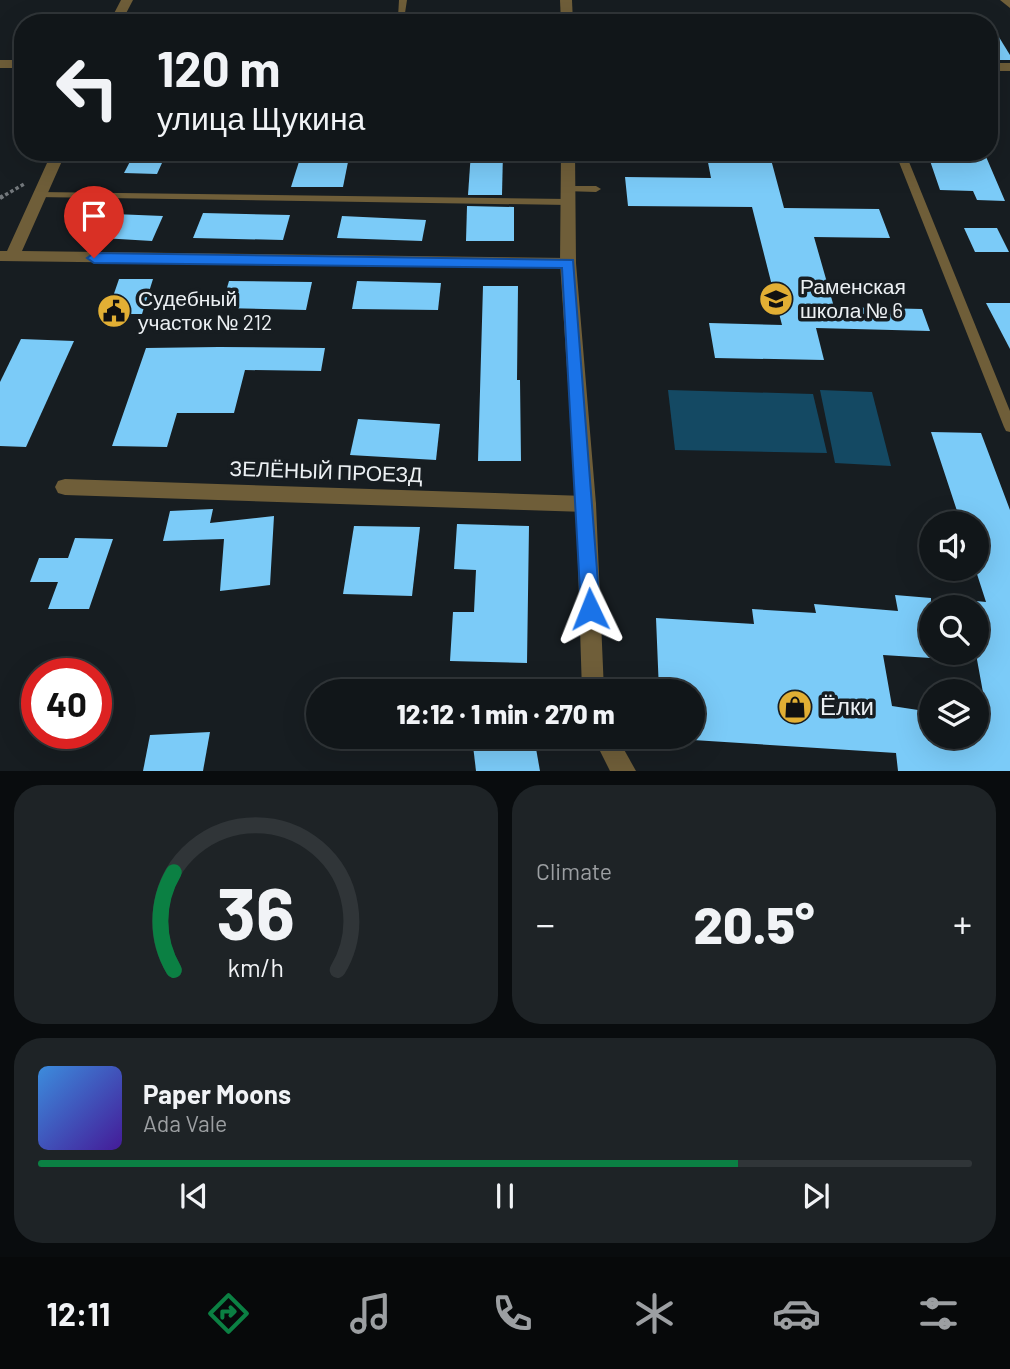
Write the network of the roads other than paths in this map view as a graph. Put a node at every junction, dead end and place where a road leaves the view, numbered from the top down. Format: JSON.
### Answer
{"nodes":[{"id":1,"x":1006,"y":0,"type":"edge"},
{"id":2,"x":1010,"y":5,"type":"edge"},
{"id":3,"x":55,"y":161,"type":"edge"},
{"id":4,"x":568,"y":161,"type":"edge"},
{"id":5,"x":904,"y":161,"type":"edge"},
{"id":6,"x":596,"y":190,"type":"dead end"},
{"id":7,"x":40,"y":195,"type":"junction"},
{"id":8,"x":568,"y":196,"type":"junction"},
{"id":9,"x":6,"y":257,"type":"edge"},
{"id":10,"x":568,"y":263,"type":"junction"},
{"id":11,"x":1010,"y":427,"type":"edge"},
{"id":12,"x":65,"y":487,"type":"dead end"},
{"id":13,"x":586,"y":504,"type":"junction"},
{"id":14,"x":593,"y":679,"type":"edge"},
{"id":15,"x":611,"y":749,"type":"edge"},
{"id":16,"x":624,"y":771,"type":"edge"}],
"edges":[{"from":1,"to":2,"type":"street"},
{"from":3,"to":7,"type":"street"},
{"from":4,"to":8,"type":"street"},
{"from":5,"to":11,"type":"lane"},
{"from":6,"to":8,"type":"lane"},
{"from":7,"to":8,"type":"lane"},
{"from":7,"to":9,"type":"street"},
{"from":8,"to":10,"type":"street"},
{"from":9,"to":10,"type":"street"},
{"from":10,"to":13,"type":"street"},
{"from":12,"to":13,"type":"street","name":"ЗЕЛЁНЫЙ ПРОЕЗД"},
{"from":13,"to":14,"type":"street"},
{"from":15,"to":16,"type":"street"}]}
